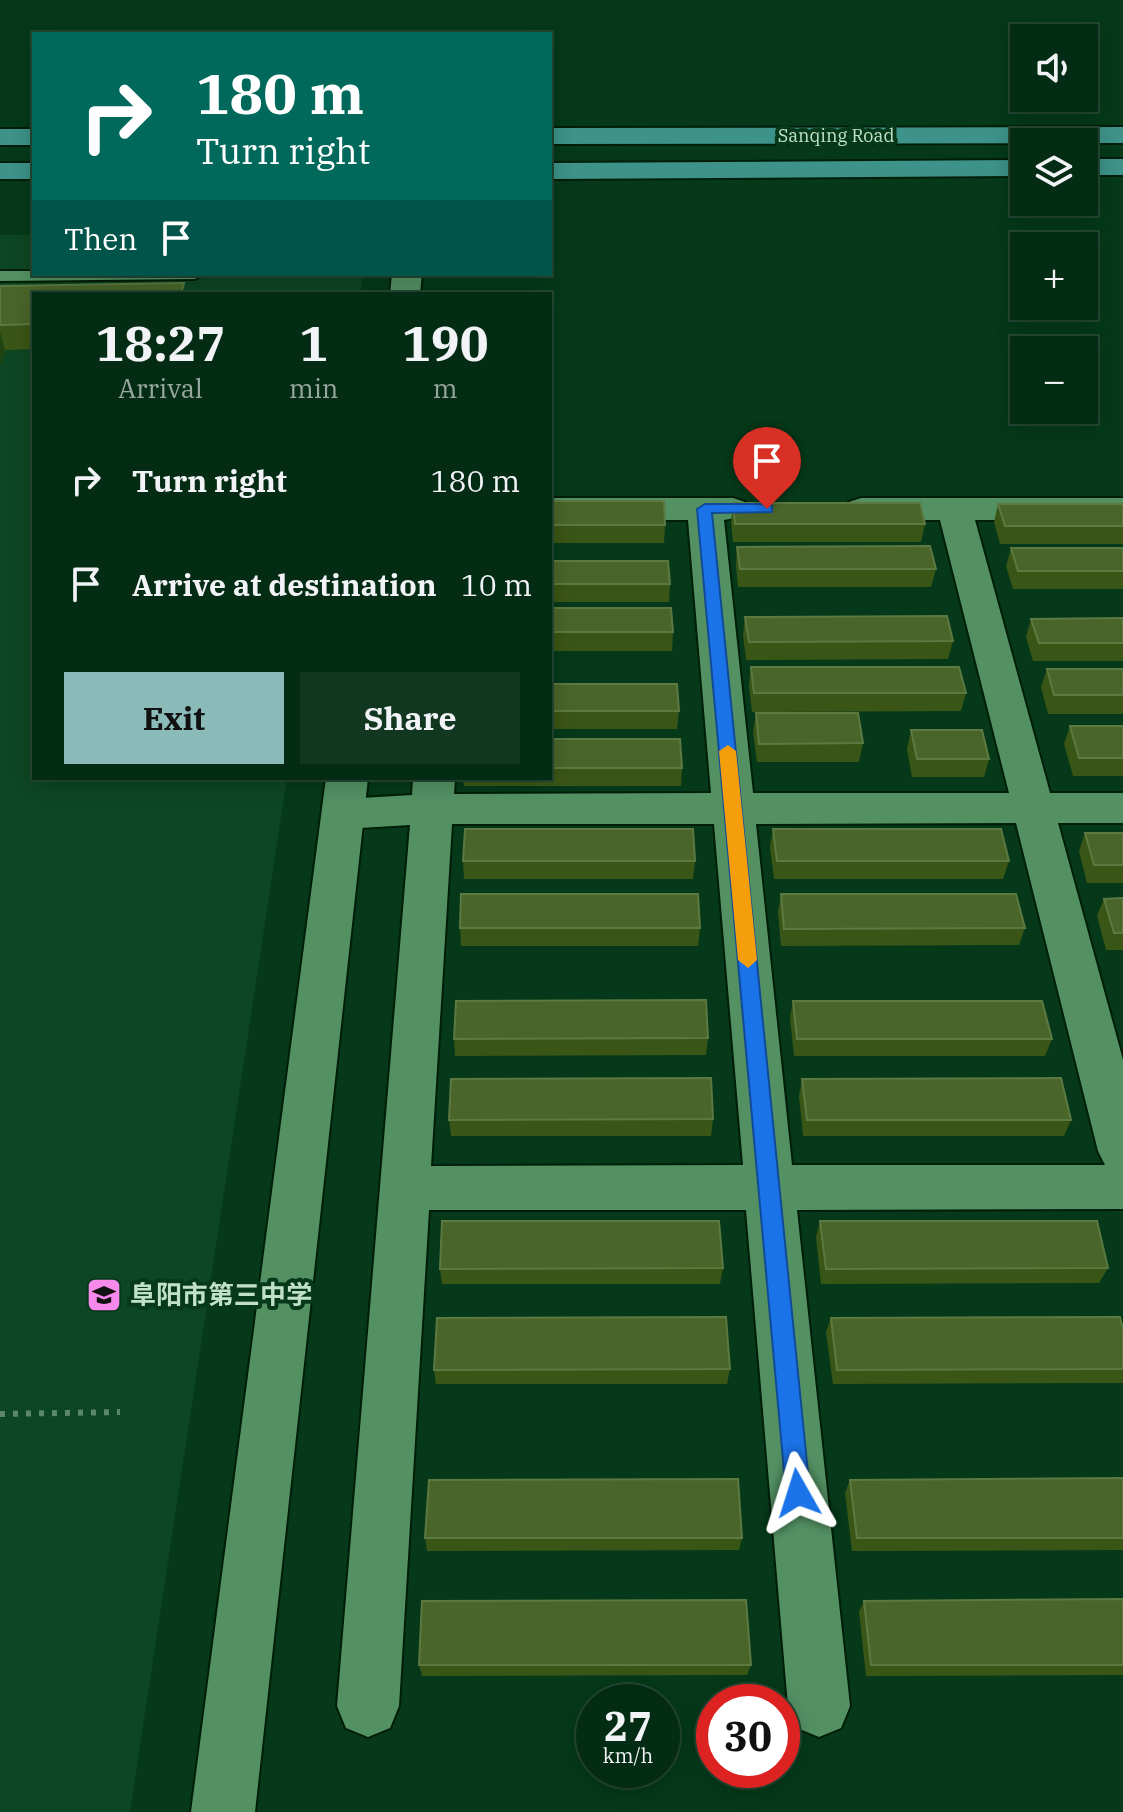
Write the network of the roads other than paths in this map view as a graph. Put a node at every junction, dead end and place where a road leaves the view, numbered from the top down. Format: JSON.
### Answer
{"nodes":[{"id":1,"x":1123,"y":135,"type":"edge"},
{"id":2,"x":552,"y":136,"type":"edge"},
{"id":3,"x":0,"y":137,"type":"edge"},
{"id":4,"x":32,"y":137,"type":"edge"},
{"id":5,"x":1098,"y":167,"type":"edge"},
{"id":6,"x":1123,"y":167,"type":"edge"},
{"id":7,"x":1010,"y":168,"type":"edge"},
{"id":8,"x":0,"y":171,"type":"edge"},
{"id":9,"x":32,"y":171,"type":"edge"},
{"id":10,"x":552,"y":171,"type":"edge"},
{"id":11,"x":0,"y":276,"type":"edge"},
{"id":12,"x":32,"y":276,"type":"edge"},
{"id":13,"x":552,"y":509,"type":"edge"},
{"id":14,"x":705,"y":509,"type":"junction"},
{"id":15,"x":767,"y":509,"type":"edge"},
{"id":16,"x":830,"y":509,"type":"edge"},
{"id":17,"x":955,"y":509,"type":"junction"},
{"id":18,"x":1123,"y":509,"type":"edge"},
{"id":19,"x":433,"y":793,"type":"edge"},
{"id":20,"x":345,"y":796,"type":"edge"},
{"id":21,"x":1033,"y":808,"type":"junction"},
{"id":22,"x":1123,"y":808,"type":"edge"},
{"id":23,"x":733,"y":809,"type":"junction"},
{"id":24,"x":1123,"y":1151,"type":"edge"},
{"id":25,"x":1123,"y":1187,"type":"edge"},
{"id":26,"x":405,"y":1188,"type":"junction"},
{"id":27,"x":769,"y":1188,"type":"junction"},
{"id":28,"x":368,"y":1706,"type":"dead end"},
{"id":29,"x":819,"y":1706,"type":"dead end"},
{"id":30,"x":223,"y":1812,"type":"edge"}],
"edges":[{"from":1,"to":2,"type":"main road","name":"Sanqing Road"},
{"from":3,"to":4,"type":"main road"},
{"from":5,"to":6,"type":"main road"},
{"from":7,"to":10,"type":"main road","name":"Sanqing Road"},
{"from":8,"to":9,"type":"main road"},
{"from":11,"to":12,"type":"lane"},
{"from":13,"to":14,"type":"street"},
{"from":14,"to":15,"type":"street"},
{"from":14,"to":23,"type":"street"},
{"from":16,"to":17,"type":"street"},
{"from":17,"to":18,"type":"street"},
{"from":17,"to":21,"type":"street"},
{"from":19,"to":20,"type":"street"},
{"from":19,"to":23,"type":"street"},
{"from":19,"to":26,"type":"street"},
{"from":20,"to":30,"type":"street"},
{"from":21,"to":22,"type":"street"},
{"from":21,"to":23,"type":"street"},
{"from":21,"to":24,"type":"street"},
{"from":23,"to":27,"type":"street"},
{"from":25,"to":27,"type":"street"},
{"from":26,"to":27,"type":"street"},
{"from":26,"to":28,"type":"street"},
{"from":27,"to":29,"type":"street"}]}
